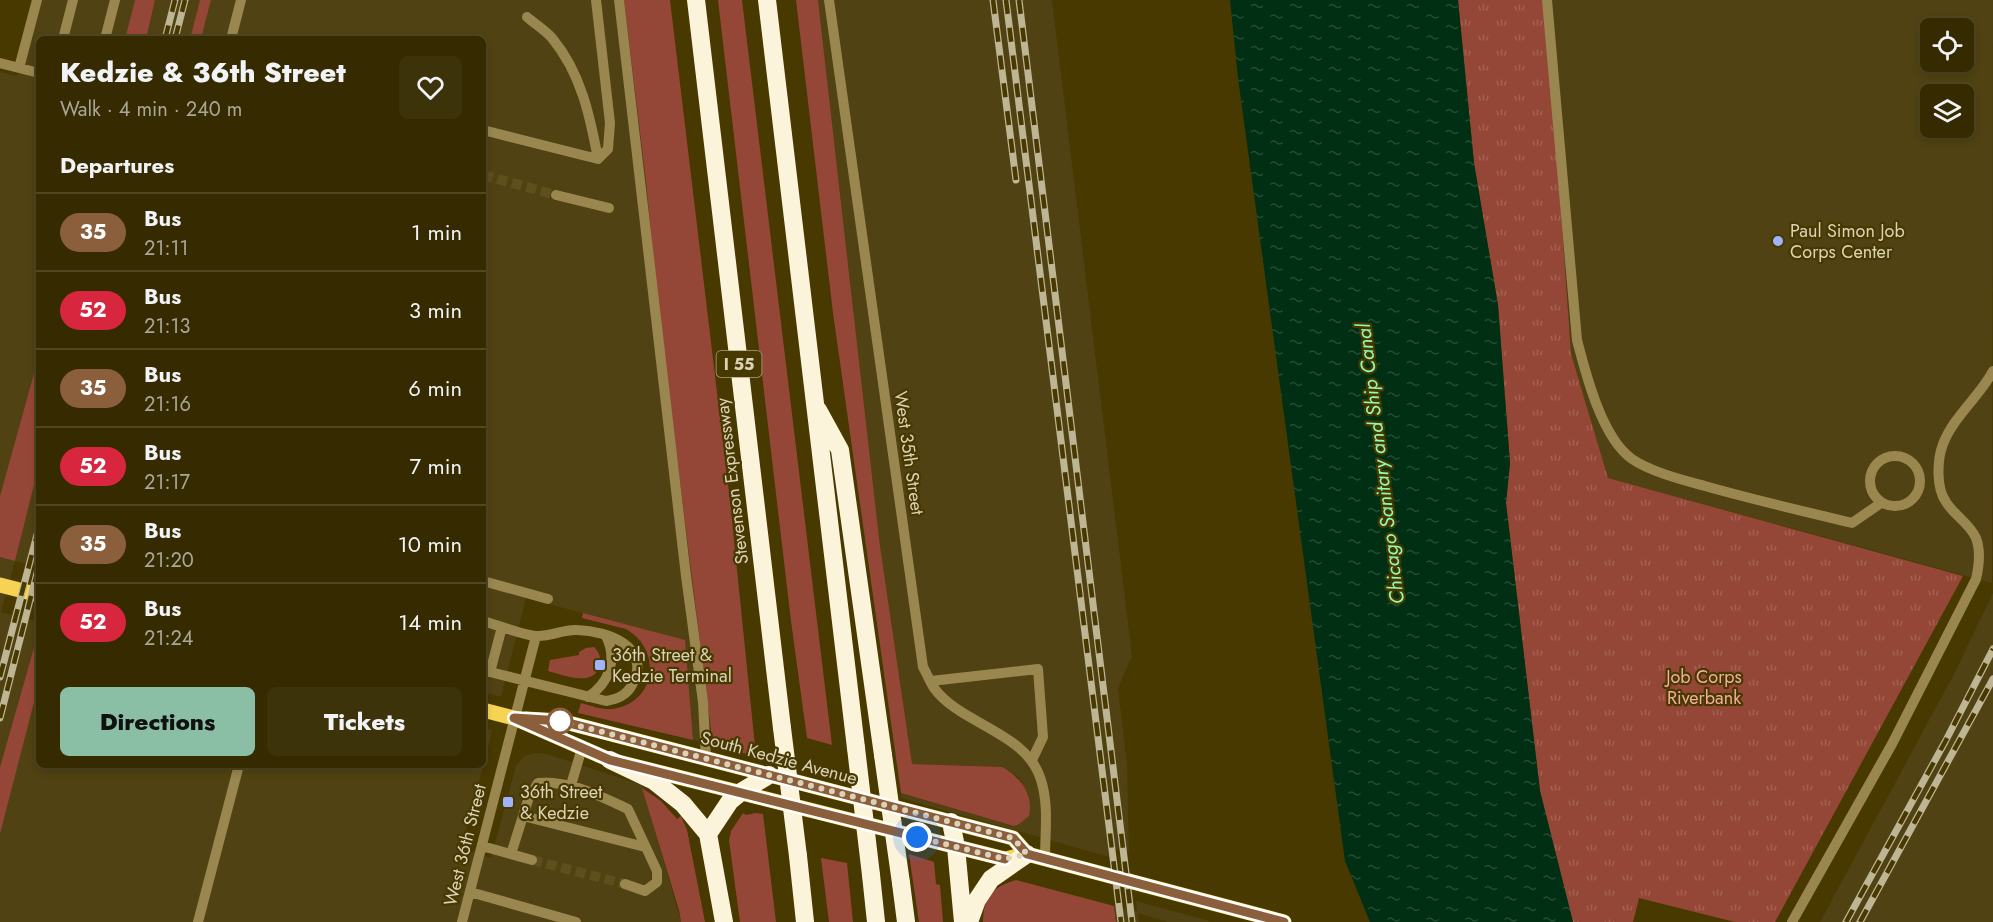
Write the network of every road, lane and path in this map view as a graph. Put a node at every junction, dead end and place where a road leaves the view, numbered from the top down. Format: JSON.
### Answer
{"nodes":[{"id":1,"x":37,"y":0,"type":"edge"},
{"id":2,"x":73,"y":0,"type":"edge"},
{"id":3,"x":115,"y":0,"type":"edge"},
{"id":4,"x":241,"y":0,"type":"edge"},
{"id":5,"x":596,"y":0,"type":"edge"},
{"id":6,"x":619,"y":0,"type":"edge"},
{"id":7,"x":696,"y":0,"type":"edge"},
{"id":8,"x":767,"y":0,"type":"edge"},
{"id":9,"x":829,"y":0,"type":"edge"},
{"id":10,"x":1547,"y":0,"type":"edge"},
{"id":11,"x":527,"y":17,"type":"dead end"},
{"id":12,"x":64,"y":36,"type":"edge"},
{"id":13,"x":106,"y":36,"type":"edge"},
{"id":14,"x":232,"y":36,"type":"edge"},
{"id":15,"x":0,"y":63,"type":"edge"},
{"id":16,"x":19,"y":68,"type":"junction"},
{"id":17,"x":36,"y":73,"type":"edge"},
{"id":18,"x":486,"y":131,"type":"edge"},
{"id":19,"x":598,"y":159,"type":"junction"},
{"id":20,"x":556,"y":195,"type":"tunnel mouth"},
{"id":21,"x":609,"y":208,"type":"dead end"},
{"id":22,"x":1993,"y":371,"type":"edge"},
{"id":23,"x":813,"y":401,"type":"junction"},
{"id":24,"x":1938,"y":470,"type":"junction"},
{"id":25,"x":1919,"y":472,"type":"junction"},
{"id":26,"x":1881,"y":503,"type":"junction"},
{"id":27,"x":486,"y":582,"type":"edge"},
{"id":28,"x":0,"y":585,"type":"edge"},
{"id":29,"x":36,"y":594,"type":"edge"},
{"id":30,"x":548,"y":599,"type":"dead end"},
{"id":31,"x":486,"y":622,"type":"edge"},
{"id":32,"x":502,"y":627,"type":"junction"},
{"id":33,"x":536,"y":636,"type":"junction"},
{"id":34,"x":606,"y":636,"type":"junction"},
{"id":35,"x":487,"y":671,"type":"edge"},
{"id":36,"x":931,"y":681,"type":"junction"},
{"id":37,"x":524,"y":682,"type":"junction"},
{"id":38,"x":588,"y":697,"type":"junction"},
{"id":39,"x":486,"y":711,"type":"edge"},
{"id":40,"x":514,"y":718,"type":"junction"},
{"id":41,"x":582,"y":748,"type":"junction"},
{"id":42,"x":706,"y":759,"type":"junction"},
{"id":43,"x":610,"y":760,"type":"junction"},
{"id":44,"x":1032,"y":760,"type":"junction"},
{"id":45,"x":238,"y":768,"type":"edge"},
{"id":46,"x":769,"y":775,"type":"junction"},
{"id":47,"x":572,"y":785,"type":"junction"},
{"id":48,"x":741,"y":792,"type":"junction"},
{"id":49,"x":523,"y":816,"type":"junction"},
{"id":50,"x":951,"y":822,"type":"junction"},
{"id":51,"x":708,"y":834,"type":"junction"},
{"id":52,"x":482,"y":846,"type":"junction"},
{"id":53,"x":645,"y":847,"type":"junction"},
{"id":54,"x":956,"y":847,"type":"junction"},
{"id":55,"x":511,"y":854,"type":"junction"},
{"id":56,"x":1027,"y":854,"type":"junction"},
{"id":57,"x":1045,"y":858,"type":"junction"},
{"id":58,"x":532,"y":860,"type":"tunnel mouth"},
{"id":59,"x":800,"y":875,"type":"junction"},
{"id":60,"x":625,"y":884,"type":"tunnel mouth"},
{"id":61,"x":470,"y":892,"type":"junction"},
{"id":62,"x":1258,"y":918,"type":"edge"},
{"id":63,"x":198,"y":922,"type":"edge"},
{"id":64,"x":462,"y":922,"type":"edge"},
{"id":65,"x":576,"y":922,"type":"edge"},
{"id":66,"x":724,"y":922,"type":"edge"},
{"id":67,"x":793,"y":922,"type":"edge"},
{"id":68,"x":806,"y":922,"type":"edge"},
{"id":69,"x":876,"y":922,"type":"edge"},
{"id":70,"x":906,"y":922,"type":"edge"},
{"id":71,"x":963,"y":922,"type":"edge"},
{"id":72,"x":969,"y":922,"type":"edge"},
{"id":73,"x":1284,"y":922,"type":"edge"},
{"id":74,"x":1792,"y":922,"type":"edge"}],
"edges":[{"from":1,"to":16,"type":"street"},
{"from":2,"to":12,"type":"street"},
{"from":3,"to":13,"type":"street"},
{"from":4,"to":14,"type":"street"},
{"from":5,"to":19,"type":"street"},
{"from":6,"to":42,"type":"street"},
{"from":7,"to":59,"type":"highway","name":"Stevenson Expressway","number":"I 55","bridge":true},
{"from":8,"to":23,"type":"highway"},
{"from":9,"to":36,"type":"street","name":"West 35th Street"},
{"from":10,"to":26,"type":"street"},
{"from":11,"to":19,"type":"street"},
{"from":15,"to":16,"type":"street"},
{"from":16,"to":17,"type":"street"},
{"from":18,"to":19,"type":"street"},
{"from":20,"to":21,"type":"street"},
{"from":22,"to":24,"type":"street"},
{"from":23,"to":69,"type":"highway","bridge":true},
{"from":23,"to":70,"type":"highway","bridge":true},
{"from":24,"to":25,"type":"street"},
{"from":24,"to":74,"type":"street"},
{"from":25,"to":26,"type":"street"},
{"from":25,"to":26,"type":"street"},
{"from":27,"to":30,"type":"street"},
{"from":28,"to":29,"type":"main road"},
{"from":31,"to":32,"type":"street"},
{"from":32,"to":33,"type":"street"},
{"from":32,"to":35,"type":"street"},
{"from":33,"to":34,"type":"street"},
{"from":33,"to":37,"type":"street","name":"West 36th Street"},
{"from":34,"to":38,"type":"street"},
{"from":34,"to":38,"type":"street"},
{"from":35,"to":37,"type":"street"},
{"from":36,"to":44,"type":"street","name":"West 35th Street"},
{"from":36,"to":44,"type":"street"},
{"from":37,"to":38,"type":"street"},
{"from":37,"to":40,"type":"street","name":"West 36th Street"},
{"from":39,"to":40,"type":"main road","name":"South Kedzie Avenue"},
{"from":40,"to":41,"type":"main road","name":"South Kedzie Avenue"},
{"from":40,"to":42,"type":"main road","name":"South Kedzie Avenue"},
{"from":40,"to":52,"type":"street","name":"West 36th Street"},
{"from":41,"to":43,"type":"main road","name":"South Kedzie Avenue"},
{"from":41,"to":47,"type":"street"},
{"from":42,"to":46,"type":"main road","name":"South Kedzie Avenue"},
{"from":43,"to":48,"type":"main road","name":"South Kedzie Avenue"},
{"from":43,"to":51,"type":"highway"},
{"from":44,"to":57,"type":"street","name":"West 35th Street"},
{"from":45,"to":63,"type":"street"},
{"from":46,"to":48,"type":"highway"},
{"from":46,"to":50,"type":"main road","name":"South Kedzie Avenue"},
{"from":47,"to":49,"type":"street"},
{"from":47,"to":53,"type":"street"},
{"from":48,"to":51,"type":"highway"},
{"from":48,"to":54,"type":"main road","name":"South Kedzie Avenue"},
{"from":49,"to":53,"type":"street"},
{"from":49,"to":55,"type":"street"},
{"from":50,"to":54,"type":"highway"},
{"from":50,"to":56,"type":"main road","name":"South Kedzie Avenue"},
{"from":51,"to":66,"type":"highway"},
{"from":52,"to":55,"type":"street"},
{"from":52,"to":61,"type":"street","name":"West 36th Street"},
{"from":53,"to":60,"type":"street"},
{"from":54,"to":56,"type":"main road","name":"South Kedzie Avenue"},
{"from":54,"to":71,"type":"highway"},
{"from":55,"to":58,"type":"street"},
{"from":56,"to":57,"type":"main road","name":"South Kedzie Avenue"},
{"from":56,"to":72,"type":"highway"},
{"from":57,"to":62,"type":"main road","name":"South Kedzie Avenue"},
{"from":59,"to":67,"type":"highway"},
{"from":59,"to":68,"type":"highway","name":"Stevenson Expressway","number":"I 55"},
{"from":61,"to":64,"type":"street","name":"West 36th Street"},
{"from":61,"to":65,"type":"street"},
{"from":62,"to":73,"type":"main road","name":"South Kedzie Avenue"}]}
